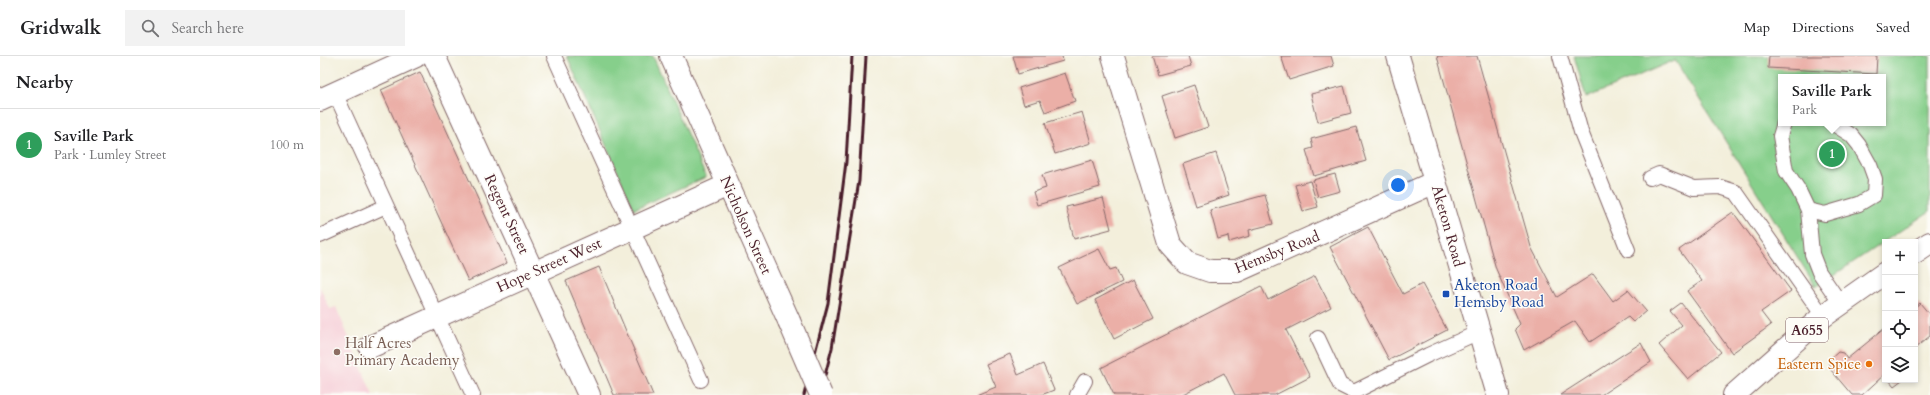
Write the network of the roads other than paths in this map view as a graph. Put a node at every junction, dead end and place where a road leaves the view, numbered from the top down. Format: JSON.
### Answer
{"nodes":[{"id":1,"x":416,"y":56,"type":"edge"},
{"id":2,"x":434,"y":56,"type":"edge"},
{"id":3,"x":554,"y":56,"type":"edge"},
{"id":4,"x":671,"y":56,"type":"edge"},
{"id":5,"x":1113,"y":56,"type":"edge"},
{"id":6,"x":1398,"y":56,"type":"edge"},
{"id":7,"x":1560,"y":56,"type":"edge"},
{"id":8,"x":327,"y":97,"type":"edge"},
{"id":9,"x":1783,"y":126,"type":"edge"},
{"id":10,"x":1837,"y":126,"type":"edge"},
{"id":11,"x":1650,"y":178,"type":"dead end"},
{"id":12,"x":1435,"y":182,"type":"junction"},
{"id":13,"x":728,"y":185,"type":"junction"},
{"id":14,"x":386,"y":206,"type":"junction"},
{"id":15,"x":1808,"y":210,"type":"junction"},
{"id":16,"x":632,"y":228,"type":"junction"},
{"id":17,"x":320,"y":236,"type":"edge"},
{"id":18,"x":1930,"y":243,"type":"edge"},
{"id":19,"x":1628,"y":250,"type":"dead end"},
{"id":20,"x":1918,"y":251,"type":"edge"},
{"id":21,"x":534,"y":272,"type":"junction"},
{"id":22,"x":1882,"y":275,"type":"edge"},
{"id":23,"x":1841,"y":304,"type":"junction"},
{"id":24,"x":437,"y":316,"type":"junction"},
{"id":25,"x":1823,"y":316,"type":"junction"},
{"id":26,"x":1479,"y":332,"type":"junction"},
{"id":27,"x":1318,"y":338,"type":"dead end"},
{"id":28,"x":370,"y":347,"type":"dead end"},
{"id":29,"x":701,"y":380,"type":"dead end"},
{"id":30,"x":1085,"y":381,"type":"dead end"},
{"id":31,"x":473,"y":395,"type":"edge"},
{"id":32,"x":589,"y":395,"type":"edge"},
{"id":33,"x":821,"y":395,"type":"edge"},
{"id":34,"x":1077,"y":395,"type":"edge"},
{"id":35,"x":1498,"y":395,"type":"edge"},
{"id":36,"x":1734,"y":395,"type":"edge"}],
"edges":[{"from":1,"to":8,"type":"street"},
{"from":2,"to":21,"type":"street","name":"Regent Street"},
{"from":3,"to":16,"type":"lane"},
{"from":4,"to":13,"type":"street","name":"Nicholson Street"},
{"from":5,"to":12,"type":"street","name":"Hemsby Road"},
{"from":6,"to":12,"type":"street","name":"Aketon Road"},
{"from":7,"to":19,"type":"lane"},
{"from":8,"to":14,"type":"lane"},
{"from":9,"to":15,"type":"lane"},
{"from":10,"to":15,"type":"lane"},
{"from":11,"to":25,"type":"lane"},
{"from":12,"to":26,"type":"street","name":"Aketon Road"},
{"from":13,"to":16,"type":"street","name":"Hope Street West"},
{"from":13,"to":33,"type":"street","name":"Nicholson Street","bridge":true},
{"from":14,"to":17,"type":"lane"},
{"from":14,"to":24,"type":"lane"},
{"from":15,"to":23,"type":"lane"},
{"from":16,"to":21,"type":"street","name":"Hope Street West"},
{"from":16,"to":29,"type":"lane"},
{"from":18,"to":20,"type":"street"},
{"from":21,"to":24,"type":"street","name":"Hope Street West"},
{"from":21,"to":32,"type":"street","name":"Regent Street"},
{"from":22,"to":23,"type":"street","number":"A655"},
{"from":23,"to":25,"type":"street","number":"A655"},
{"from":24,"to":28,"type":"street","name":"Hope Street West"},
{"from":24,"to":31,"type":"lane"},
{"from":25,"to":36,"type":"street","number":"A655"},
{"from":26,"to":27,"type":"lane"},
{"from":26,"to":35,"type":"street","name":"Aketon Road"},
{"from":30,"to":34,"type":"lane"}]}
